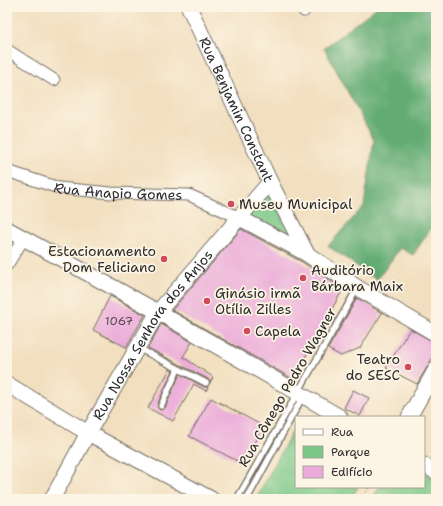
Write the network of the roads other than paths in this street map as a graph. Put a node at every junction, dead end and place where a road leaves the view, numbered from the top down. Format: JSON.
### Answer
{"nodes":[{"id":1,"x":189,"y":7,"type":"edge"},
{"id":2,"x":8,"y":53,"type":"edge"},
{"id":3,"x":54,"y":80,"type":"dead end"},
{"id":4,"x":7,"y":171,"type":"edge"},
{"id":5,"x":270,"y":182,"type":"junction"},
{"id":6,"x":238,"y":217,"type":"junction"},
{"id":7,"x":7,"y":229,"type":"edge"},
{"id":8,"x":24,"y":238,"type":"junction"},
{"id":9,"x":307,"y":254,"type":"junction"},
{"id":10,"x":7,"y":265,"type":"edge"},
{"id":11,"x":358,"y":288,"type":"junction"},
{"id":12,"x":158,"y":312,"type":"junction"},
{"id":13,"x":436,"y":334,"type":"edge"},
{"id":14,"x":138,"y":348,"type":"junction"},
{"id":15,"x":178,"y":369,"type":"junction"},
{"id":16,"x":436,"y":369,"type":"edge"},
{"id":17,"x":206,"y":383,"type":"dead end"},
{"id":18,"x":7,"y":384,"type":"edge"},
{"id":19,"x":300,"y":394,"type":"junction"},
{"id":20,"x":161,"y":406,"type":"dead end"},
{"id":21,"x":338,"y":416,"type":"edge"},
{"id":22,"x":410,"y":416,"type":"edge"},
{"id":23,"x":88,"y":433,"type":"junction"},
{"id":24,"x":425,"y":466,"type":"edge"},
{"id":25,"x":436,"y":472,"type":"edge"},
{"id":26,"x":52,"y":499,"type":"edge"},
{"id":27,"x":212,"y":499,"type":"edge"},
{"id":28,"x":237,"y":499,"type":"edge"},
{"id":29,"x":247,"y":499,"type":"edge"}],
"edges":[{"from":1,"to":5,"type":"street","name":"Rua Benjamin Constant"},
{"from":2,"to":3,"type":"street"},
{"from":4,"to":6,"type":"street","name":"Rua Anapio Gomes"},
{"from":5,"to":6,"type":"street","name":"Rua Nossa Senhora dos Anjos"},
{"from":5,"to":9,"type":"street","name":"Rua Benjamin Constant"},
{"from":6,"to":9,"type":"street","name":"Rua Anapio Gomes"},
{"from":6,"to":12,"type":"street","name":"Rua Nossa Senhora dos Anjos"},
{"from":7,"to":8,"type":"street"},
{"from":8,"to":10,"type":"street"},
{"from":8,"to":12,"type":"street"},
{"from":9,"to":11,"type":"street","name":"Rua Anapio Gomes"},
{"from":11,"to":13,"type":"street","name":"Rua Anapio Gomes"},
{"from":11,"to":19,"type":"lane","name":"Rua Cônego Pedro Wagner"},
{"from":12,"to":14,"type":"street","name":"Rua Nossa Senhora dos Anjos"},
{"from":12,"to":19,"type":"street"},
{"from":14,"to":15,"type":"lane"},
{"from":14,"to":23,"type":"street","name":"Rua Nossa Senhora dos Anjos"},
{"from":15,"to":17,"type":"lane"},
{"from":15,"to":20,"type":"lane"},
{"from":16,"to":22,"type":"street"},
{"from":18,"to":23,"type":"street"},
{"from":19,"to":21,"type":"street"},
{"from":19,"to":28,"type":"lane","name":"Rua Cônego Pedro Wagner"},
{"from":19,"to":29,"type":"lane","name":"Rua Cônego Pedro Wagner"},
{"from":23,"to":26,"type":"street","name":"Rua Nossa Senhora dos Anjos"},
{"from":23,"to":27,"type":"street"},
{"from":24,"to":25,"type":"street"}]}
